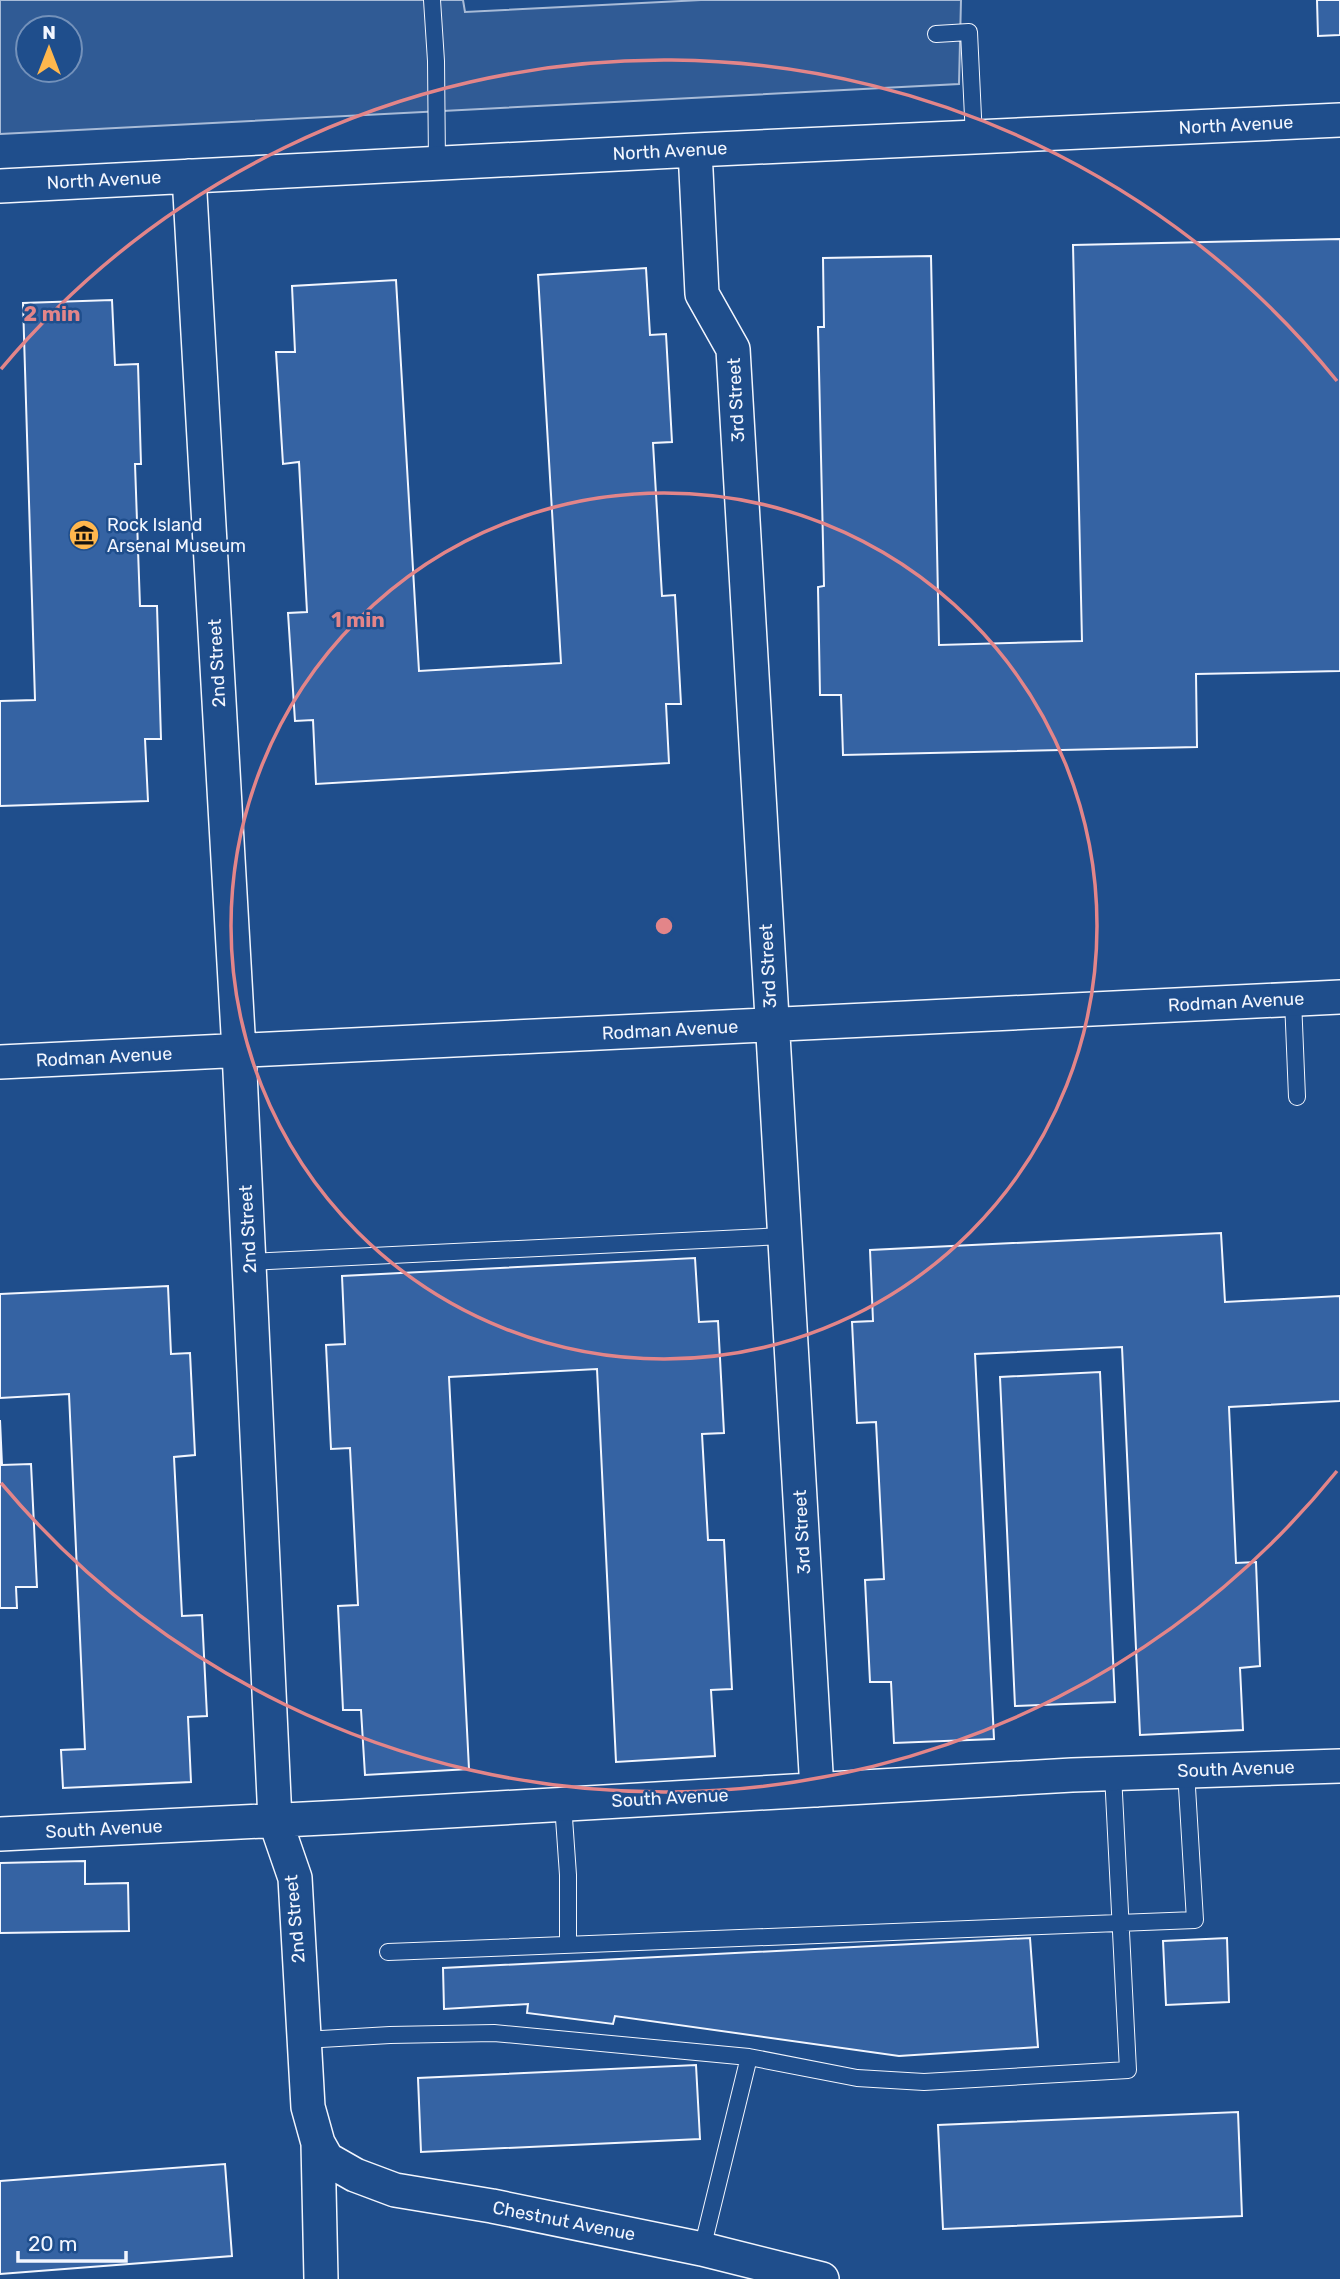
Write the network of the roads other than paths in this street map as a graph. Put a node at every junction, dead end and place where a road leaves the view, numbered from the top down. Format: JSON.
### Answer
{"nodes":[{"id":1,"x":432,"y":0,"type":"edge"},
{"id":2,"x":936,"y":34,"type":"dead end"},
{"id":3,"x":1340,"y":120,"type":"edge"},
{"id":4,"x":974,"y":138,"type":"junction"},
{"id":5,"x":695,"y":150,"type":"junction"},
{"id":6,"x":437,"y":164,"type":"junction"},
{"id":7,"x":189,"y":176,"type":"junction"},
{"id":8,"x":0,"y":186,"type":"edge"},
{"id":9,"x":1340,"y":997,"type":"edge"},
{"id":10,"x":1293,"y":1000,"type":"junction"},
{"id":11,"x":771,"y":1025,"type":"junction"},
{"id":12,"x":239,"y":1051,"type":"junction"},
{"id":13,"x":0,"y":1062,"type":"edge"},
{"id":14,"x":1297,"y":1097,"type":"dead end"},
{"id":15,"x":784,"y":1236,"type":"junction"},
{"id":16,"x":249,"y":1262,"type":"junction"},
{"id":17,"x":1340,"y":1766,"type":"edge"},
{"id":18,"x":1186,"y":1771,"type":"junction"},
{"id":19,"x":1113,"y":1774,"type":"junction"},
{"id":20,"x":817,"y":1790,"type":"junction"},
{"id":21,"x":563,"y":1804,"type":"junction"},
{"id":22,"x":275,"y":1820,"type":"junction"},
{"id":23,"x":0,"y":1834,"type":"edge"},
{"id":24,"x":1121,"y":1923,"type":"junction"},
{"id":25,"x":568,"y":1945,"type":"junction"},
{"id":26,"x":388,"y":1952,"type":"dead end"},
{"id":27,"x":304,"y":2040,"type":"junction"},
{"id":28,"x":749,"y":2057,"type":"junction"},
{"id":29,"x":318,"y":2143,"type":"junction"},
{"id":30,"x":702,"y":2249,"type":"junction"},
{"id":31,"x":321,"y":2279,"type":"edge"},
{"id":32,"x":822,"y":2279,"type":"edge"}],
"edges":[{"from":1,"to":6,"type":"lane"},
{"from":2,"to":4,"type":"lane"},
{"from":3,"to":4,"type":"street","name":"North Avenue"},
{"from":4,"to":5,"type":"street","name":"North Avenue"},
{"from":5,"to":6,"type":"street","name":"North Avenue"},
{"from":5,"to":11,"type":"street","name":"3rd Street"},
{"from":6,"to":7,"type":"street","name":"North Avenue"},
{"from":7,"to":8,"type":"street","name":"North Avenue"},
{"from":7,"to":12,"type":"street","name":"2nd Street"},
{"from":9,"to":10,"type":"street","name":"Rodman Avenue"},
{"from":10,"to":11,"type":"street","name":"Rodman Avenue"},
{"from":10,"to":14,"type":"lane"},
{"from":11,"to":12,"type":"street","name":"Rodman Avenue"},
{"from":11,"to":15,"type":"street","name":"3rd Street"},
{"from":12,"to":13,"type":"street","name":"Rodman Avenue"},
{"from":12,"to":16,"type":"street","name":"2nd Street"},
{"from":15,"to":16,"type":"lane"},
{"from":15,"to":20,"type":"street","name":"3rd Street"},
{"from":16,"to":22,"type":"street","name":"2nd Street"},
{"from":17,"to":18,"type":"street","name":"South Avenue"},
{"from":18,"to":19,"type":"street","name":"South Avenue"},
{"from":18,"to":24,"type":"lane"},
{"from":19,"to":20,"type":"street","name":"South Avenue"},
{"from":19,"to":24,"type":"lane"},
{"from":20,"to":21,"type":"street","name":"South Avenue"},
{"from":21,"to":22,"type":"street","name":"South Avenue"},
{"from":21,"to":25,"type":"lane"},
{"from":22,"to":23,"type":"street","name":"South Avenue"},
{"from":22,"to":27,"type":"street","name":"2nd Street"},
{"from":24,"to":25,"type":"lane"},
{"from":24,"to":28,"type":"lane"},
{"from":25,"to":26,"type":"lane"},
{"from":27,"to":28,"type":"lane"},
{"from":27,"to":29,"type":"street","name":"2nd Street"},
{"from":28,"to":30,"type":"lane"},
{"from":29,"to":30,"type":"street","name":"Chestnut Avenue"},
{"from":29,"to":31,"type":"street","name":"2nd Street"},
{"from":30,"to":32,"type":"street","name":"Chestnut Avenue"}]}
